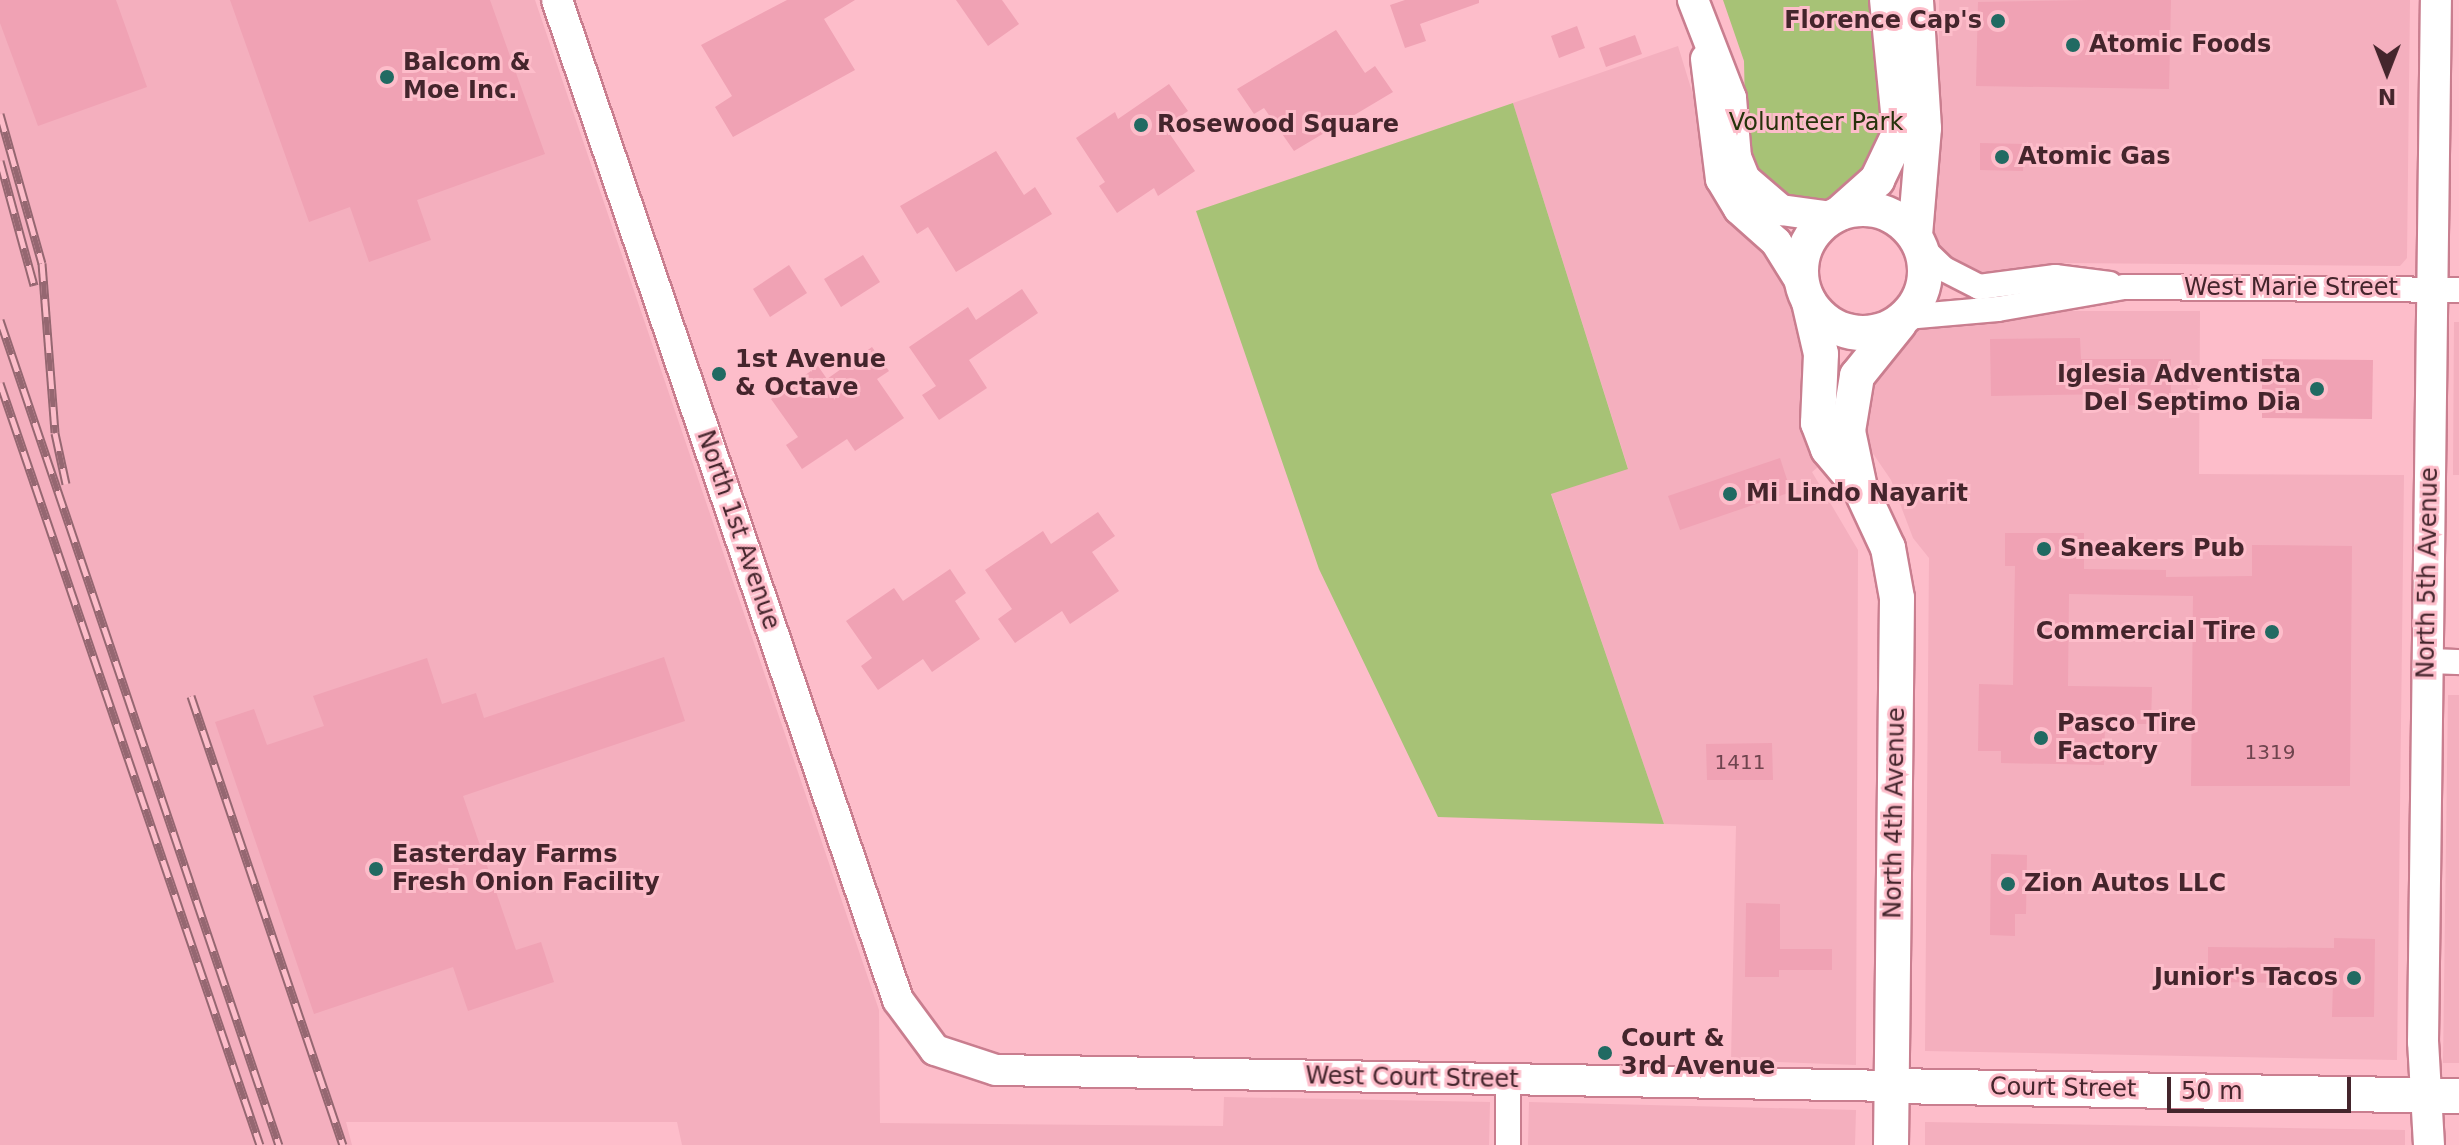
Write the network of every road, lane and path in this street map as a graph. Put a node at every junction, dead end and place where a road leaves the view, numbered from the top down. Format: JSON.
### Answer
{"nodes":[{"id":1,"x":557,"y":0,"type":"edge"},
{"id":2,"x":1693,"y":0,"type":"edge"},
{"id":3,"x":1887,"y":0,"type":"edge"},
{"id":4,"x":1916,"y":0,"type":"edge"},
{"id":5,"x":2436,"y":0,"type":"edge"},
{"id":6,"x":1704,"y":33,"type":"junction"},
{"id":7,"x":1836,"y":215,"type":"junction"},
{"id":8,"x":1918,"y":241,"type":"junction"},
{"id":9,"x":2124,"y":287,"type":"junction"},
{"id":10,"x":2446,"y":290,"type":"edge"},
{"id":11,"x":1805,"y":291,"type":"junction"},
{"id":12,"x":1902,"y":320,"type":"junction"},
{"id":13,"x":1860,"y":488,"type":"junction"},
{"id":14,"x":2427,"y":661,"type":"junction"},
{"id":15,"x":2459,"y":662,"type":"edge"},
{"id":16,"x":935,"y":1050,"type":"joint"},
{"id":17,"x":1508,"y":1079,"type":"junction"},
{"id":18,"x":1892,"y":1086,"type":"junction"},
{"id":19,"x":2425,"y":1095,"type":"junction"},
{"id":20,"x":2459,"y":1096,"type":"edge"},
{"id":21,"x":1508,"y":1145,"type":"edge"},
{"id":22,"x":1891,"y":1145,"type":"edge"},
{"id":23,"x":2429,"y":1145,"type":"edge"}],
"edges":[{"from":1,"to":16,"type":"street","name":"North 1st Avenue"},
{"from":2,"to":6,"type":"street"},
{"from":3,"to":7,"type":"main road"},
{"from":4,"to":8,"type":"main road"},
{"from":5,"to":10,"type":"street","name":"North 5th Avenue"},
{"from":6,"to":7,"type":"street"},
{"from":6,"to":11,"type":"street"},
{"from":7,"to":8,"type":"main road"},
{"from":7,"to":11,"type":"main road"},
{"from":8,"to":9,"type":"street","name":"West Marie Street"},
{"from":8,"to":12,"type":"main road"},
{"from":9,"to":10,"type":"street","name":"West Marie Street"},
{"from":9,"to":12,"type":"street","name":"West Marie Street"},
{"from":10,"to":14,"type":"street","name":"North 5th Avenue"},
{"from":11,"to":12,"type":"main road"},
{"from":11,"to":13,"type":"main road","name":"North 4th Avenue"},
{"from":12,"to":13,"type":"main road","name":"North 4th Avenue"},
{"from":13,"to":18,"type":"main road","name":"North 4th Avenue"},
{"from":14,"to":15,"type":"street"},
{"from":14,"to":19,"type":"street","name":"North 5th Avenue"},
{"from":16,"to":17,"type":"street","name":"West Court Street"},
{"from":17,"to":18,"type":"street","name":"West Court Street"},
{"from":17,"to":21,"type":"street"},
{"from":18,"to":19,"type":"main road","name":"Court Street"},
{"from":18,"to":22,"type":"main road","name":"North 4th Avenue"},
{"from":19,"to":20,"type":"main road"},
{"from":19,"to":23,"type":"street","name":"North 5th Avenue"}]}
